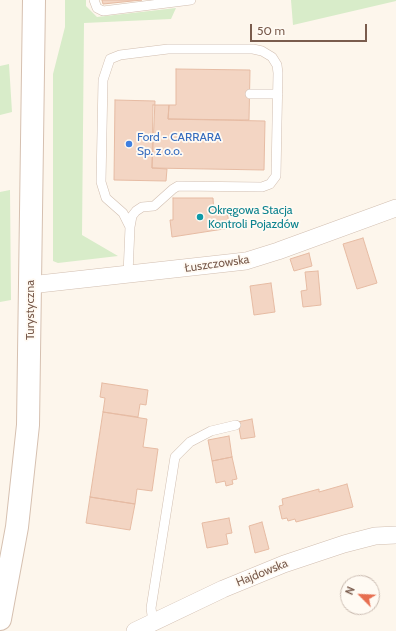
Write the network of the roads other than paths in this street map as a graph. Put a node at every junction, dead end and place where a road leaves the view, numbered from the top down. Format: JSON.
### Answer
{"nodes":[{"id":1,"x":34,"y":0,"type":"edge"},
{"id":2,"x":94,"y":0,"type":"edge"},
{"id":3,"x":191,"y":0,"type":"edge"},
{"id":4,"x":250,"y":94,"type":"dead end"},
{"id":5,"x":278,"y":94,"type":"junction"},
{"id":6,"x":396,"y":208,"type":"edge"},
{"id":7,"x":130,"y":227,"type":"junction"},
{"id":8,"x":128,"y":274,"type":"junction"},
{"id":9,"x":30,"y":285,"type":"junction"},
{"id":10,"x":236,"y":425,"type":"dead end"},
{"id":11,"x":396,"y":535,"type":"edge"},
{"id":12,"x":0,"y":619,"type":"edge"},
{"id":13,"x":153,"y":622,"type":"junction"},
{"id":14,"x":135,"y":631,"type":"edge"}],
"edges":[{"from":1,"to":9,"type":"main road","name":"Turystyczna"},
{"from":2,"to":3,"type":"lane"},
{"from":4,"to":5,"type":"lane"},
{"from":5,"to":7,"type":"lane"},
{"from":5,"to":7,"type":"lane"},
{"from":6,"to":8,"type":"street","name":"Łuszczowska"},
{"from":7,"to":8,"type":"lane"},
{"from":8,"to":9,"type":"street","name":"Łuszczowska"},
{"from":9,"to":12,"type":"main road","name":"Turystyczna"},
{"from":10,"to":13,"type":"lane"},
{"from":11,"to":13,"type":"street","name":"Hajdowska"},
{"from":13,"to":14,"type":"street","name":"Hajdowska"}]}
